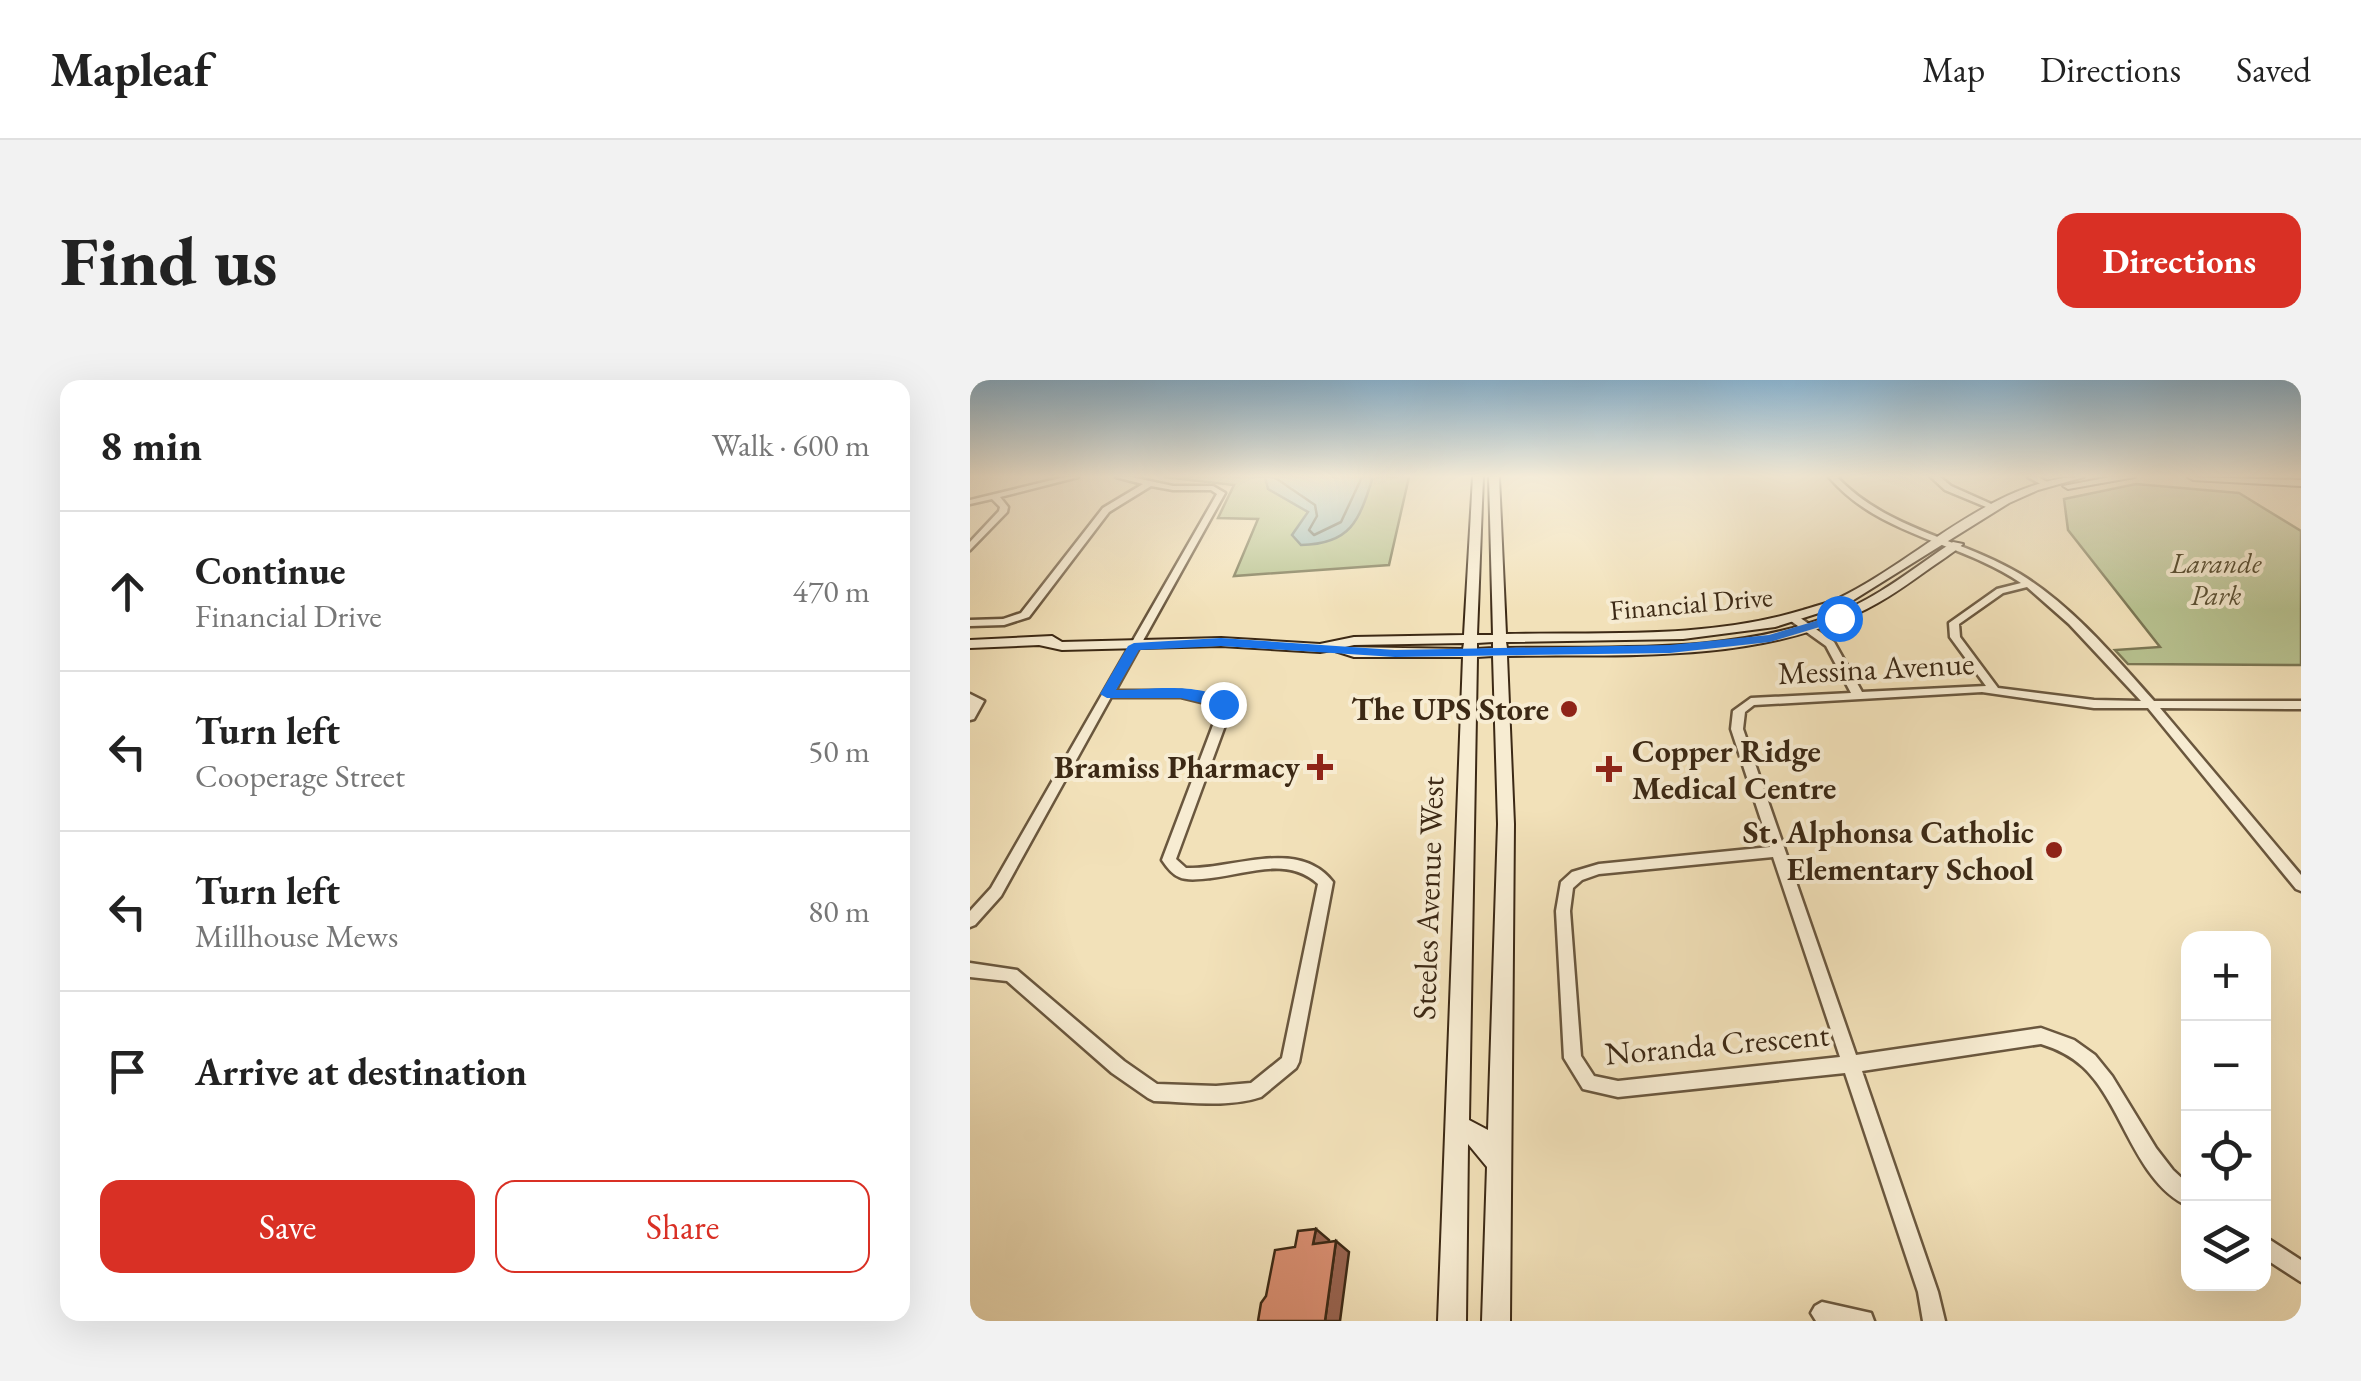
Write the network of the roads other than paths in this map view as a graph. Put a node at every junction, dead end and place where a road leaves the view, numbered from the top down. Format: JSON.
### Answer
{"nodes":[{"id":1,"x":995,"y":521,"type":"edge"},
{"id":2,"x":1098,"y":521,"type":"edge"},
{"id":3,"x":1205,"y":521,"type":"edge"},
{"id":4,"x":1476,"y":521,"type":"edge"},
{"id":5,"x":1496,"y":521,"type":"edge"},
{"id":6,"x":1899,"y":521,"type":"edge"},
{"id":7,"x":1977,"y":521,"type":"edge"},
{"id":8,"x":1990,"y":521,"type":"edge"},
{"id":9,"x":1946,"y":544,"type":"junction"},
{"id":10,"x":970,"y":547,"type":"edge"},
{"id":11,"x":2029,"y":584,"type":"junction"},
{"id":12,"x":1794,"y":619,"type":"junction"},
{"id":13,"x":970,"y":623,"type":"edge"},
{"id":14,"x":1808,"y":628,"type":"junction"},
{"id":15,"x":1138,"y":641,"type":"junction"},
{"id":16,"x":970,"y":644,"type":"edge"},
{"id":17,"x":1470,"y":645,"type":"junction"},
{"id":18,"x":1502,"y":645,"type":"junction"},
{"id":19,"x":1995,"y":691,"type":"junction"},
{"id":20,"x":1857,"y":693,"type":"junction"},
{"id":21,"x":1107,"y":694,"type":"junction"},
{"id":22,"x":970,"y":698,"type":"edge"},
{"id":23,"x":2301,"y":705,"type":"edge"},
{"id":24,"x":2150,"y":706,"type":"junction"},
{"id":25,"x":970,"y":716,"type":"edge"},
{"id":26,"x":1778,"y":851,"type":"junction"},
{"id":27,"x":2301,"y":886,"type":"edge"},
{"id":28,"x":970,"y":922,"type":"edge"},
{"id":29,"x":970,"y":970,"type":"edge"},
{"id":30,"x":1852,"y":1064,"type":"junction"},
{"id":31,"x":1456,"y":1128,"type":"junction"},
{"id":32,"x":1498,"y":1163,"type":"junction"},
{"id":33,"x":2181,"y":1189,"type":"edge"},
{"id":34,"x":2271,"y":1251,"type":"edge"},
{"id":35,"x":2301,"y":1272,"type":"edge"},
{"id":36,"x":1822,"y":1312,"type":"dead end"},
{"id":37,"x":1452,"y":1321,"type":"edge"},
{"id":38,"x":1496,"y":1321,"type":"edge"},
{"id":39,"x":1863,"y":1321,"type":"edge"},
{"id":40,"x":1934,"y":1321,"type":"edge"}],
"edges":[{"from":1,"to":10,"type":"street"},
{"from":2,"to":13,"type":"street"},
{"from":3,"to":15,"type":"street"},
{"from":4,"to":17,"type":"street","name":"Steeles Avenue West"},
{"from":5,"to":18,"type":"street"},
{"from":6,"to":9,"type":"street"},
{"from":7,"to":9,"type":"street","name":"Financial Drive"},
{"from":8,"to":9,"type":"street","name":"Financial Drive"},
{"from":9,"to":11,"type":"street"},
{"from":9,"to":12,"type":"street","name":"Financial Drive"},
{"from":9,"to":14,"type":"street","name":"Financial Drive"},
{"from":11,"to":19,"type":"street"},
{"from":11,"to":24,"type":"street"},
{"from":12,"to":14,"type":"street"},
{"from":12,"to":18,"type":"street","name":"Financial Drive"},
{"from":14,"to":18,"type":"street","name":"Financial Drive"},
{"from":14,"to":20,"type":"street"},
{"from":15,"to":16,"type":"street","name":"Financial Drive"},
{"from":15,"to":17,"type":"street","name":"Financial Drive"},
{"from":15,"to":21,"type":"street"},
{"from":17,"to":18,"type":"street","name":"Financial Drive"},
{"from":17,"to":31,"type":"street","name":"Steeles Avenue West"},
{"from":18,"to":32,"type":"street"},
{"from":19,"to":20,"type":"street","name":"Messina Avenue"},
{"from":19,"to":24,"type":"street","name":"Messina Avenue"},
{"from":20,"to":26,"type":"street","name":"Messina Avenue"},
{"from":21,"to":28,"type":"street"},
{"from":21,"to":29,"type":"street"},
{"from":22,"to":25,"type":"street"},
{"from":23,"to":24,"type":"street"},
{"from":24,"to":27,"type":"street"},
{"from":26,"to":30,"type":"street","name":"Messina Avenue"},
{"from":26,"to":30,"type":"street","name":"Noranda Crescent"},
{"from":30,"to":33,"type":"street"},
{"from":30,"to":40,"type":"street","name":"Messina Avenue"},
{"from":31,"to":32,"type":"street"},
{"from":31,"to":37,"type":"street","name":"Steeles Avenue West"},
{"from":32,"to":38,"type":"street"},
{"from":34,"to":35,"type":"street"},
{"from":36,"to":39,"type":"street"}]}
